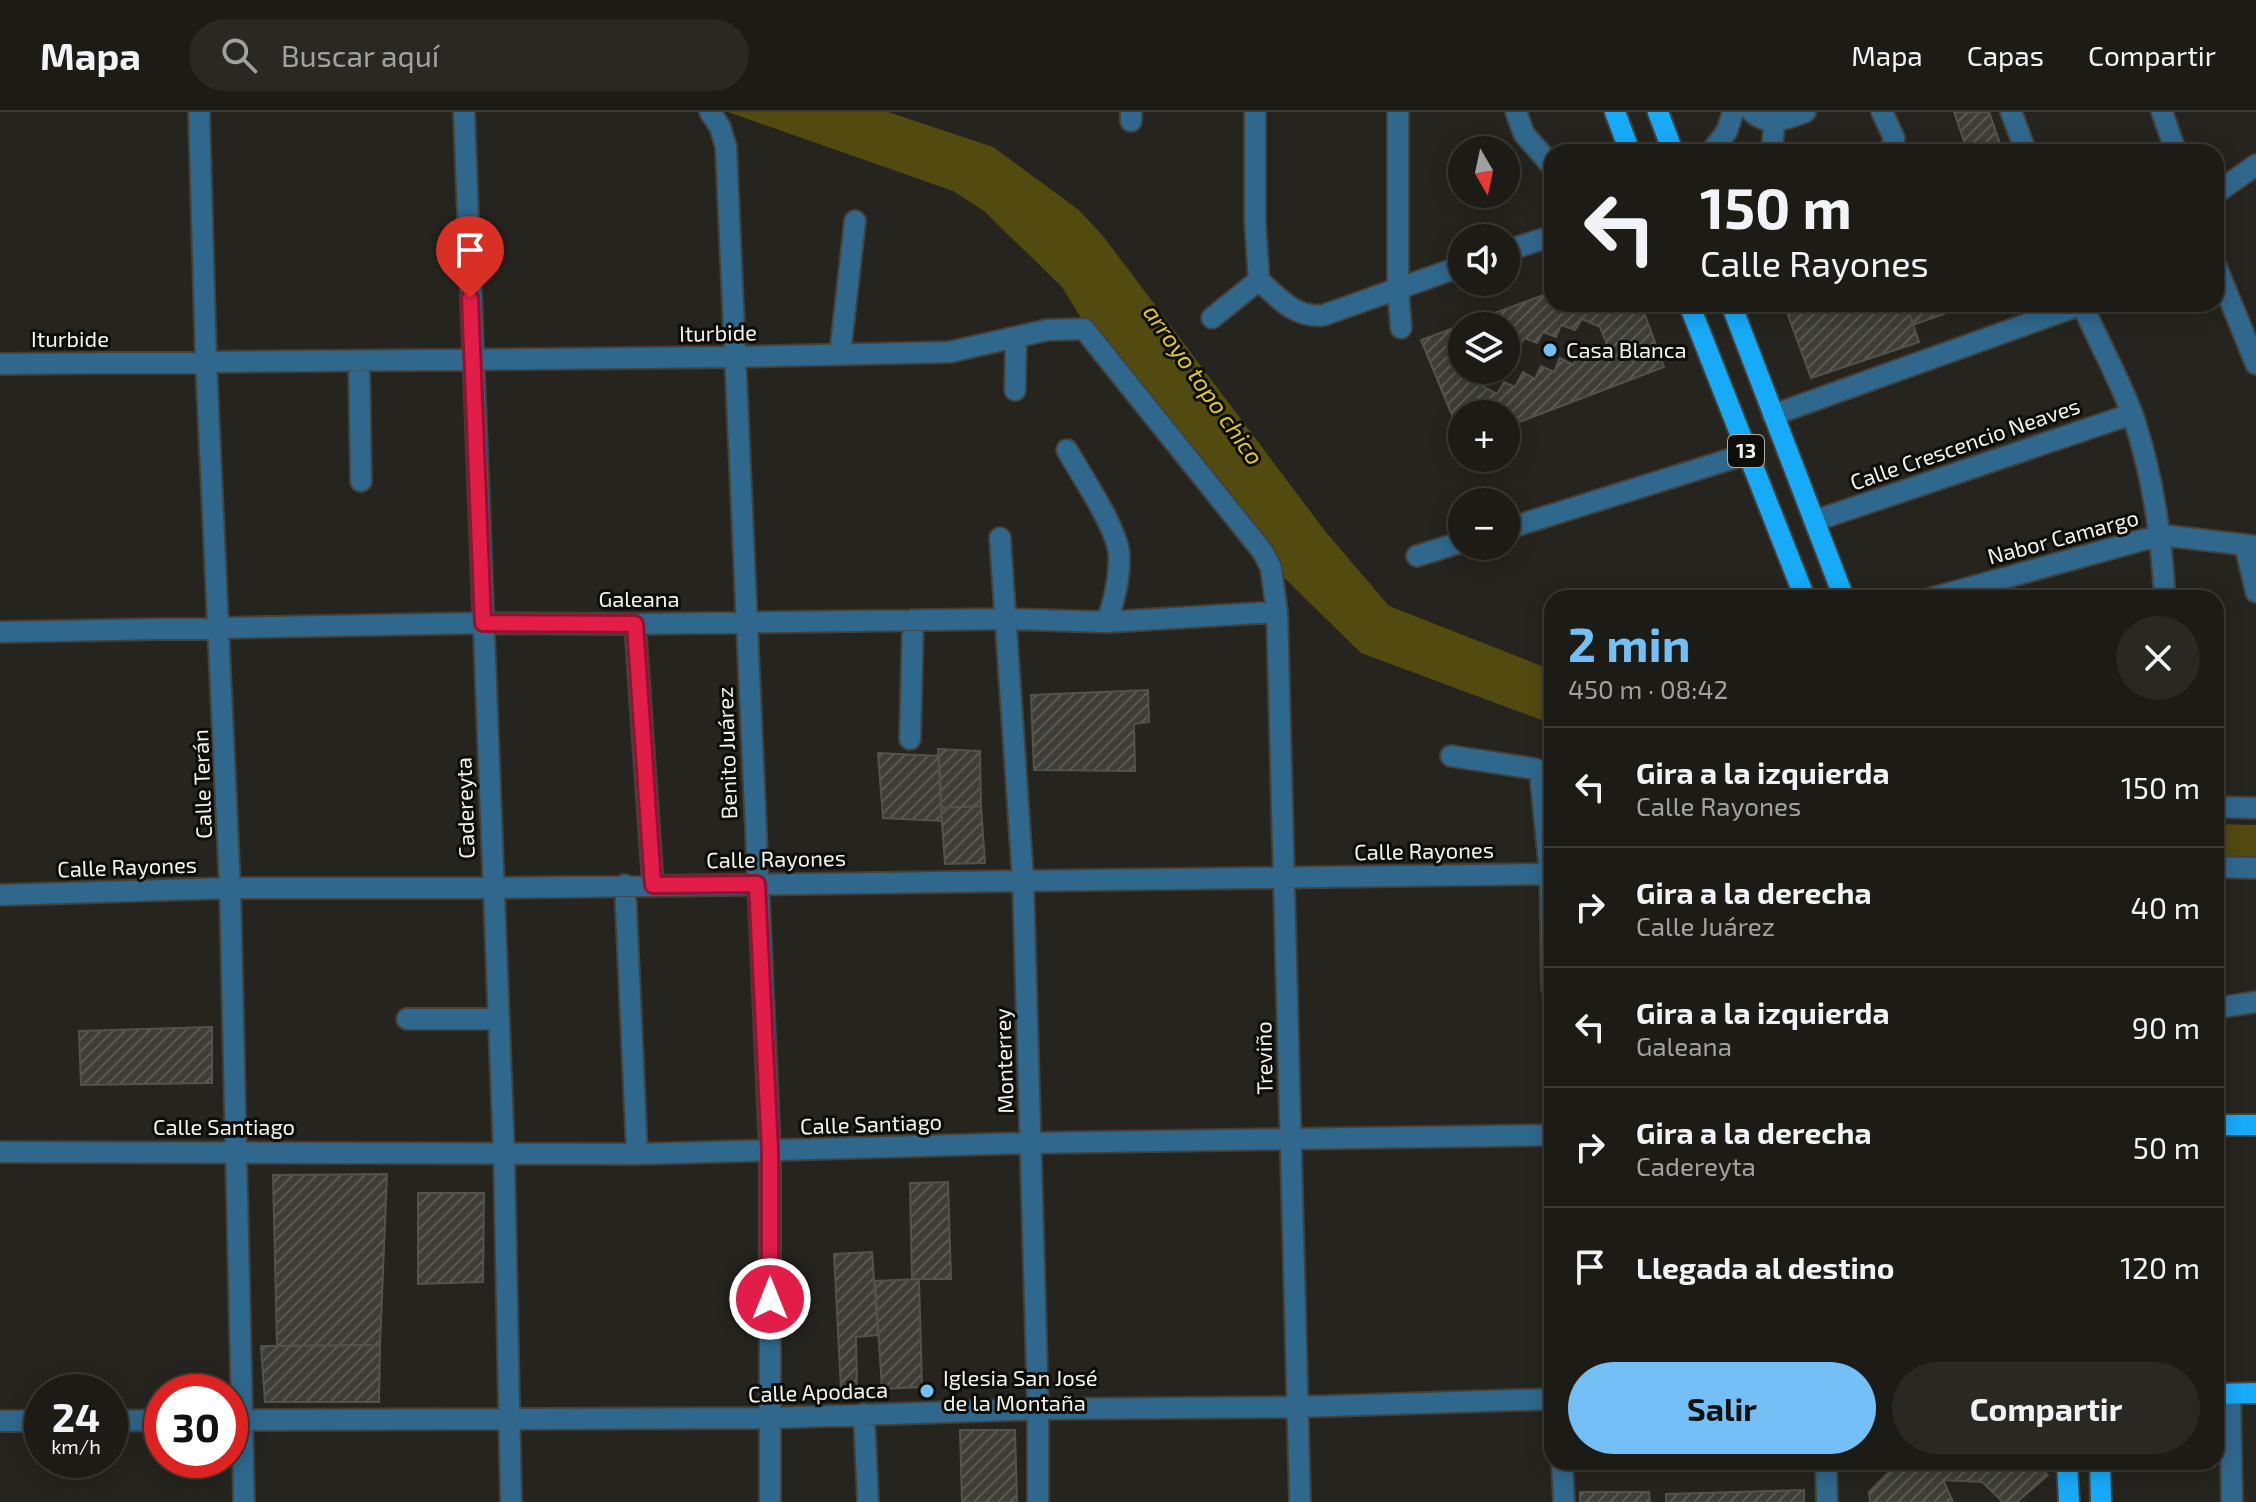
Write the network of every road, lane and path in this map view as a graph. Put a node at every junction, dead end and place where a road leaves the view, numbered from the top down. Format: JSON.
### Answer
{"nodes":[{"id":1,"x":199,"y":112,"type":"edge"},
{"id":2,"x":464,"y":112,"type":"edge"},
{"id":3,"x":710,"y":112,"type":"edge"},
{"id":4,"x":1255,"y":112,"type":"edge"},
{"id":5,"x":1398,"y":112,"type":"edge"},
{"id":6,"x":1516,"y":112,"type":"edge"},
{"id":7,"x":1615,"y":112,"type":"edge"},
{"id":8,"x":1658,"y":112,"type":"edge"},
{"id":9,"x":1733,"y":112,"type":"edge"},
{"id":10,"x":1752,"y":112,"type":"edge"},
{"id":11,"x":1805,"y":112,"type":"edge"},
{"id":12,"x":1882,"y":112,"type":"edge"},
{"id":13,"x":2011,"y":112,"type":"edge"},
{"id":14,"x":2162,"y":112,"type":"edge"},
{"id":15,"x":1774,"y":123,"type":"junction"},
{"id":16,"x":1627,"y":144,"type":"edge"},
{"id":17,"x":1670,"y":144,"type":"edge"},
{"id":18,"x":1717,"y":144,"type":"edge"},
{"id":19,"x":1773,"y":144,"type":"edge"},
{"id":20,"x":1892,"y":144,"type":"edge"},
{"id":21,"x":2023,"y":144,"type":"edge"},
{"id":22,"x":2173,"y":144,"type":"edge"},
{"id":23,"x":1544,"y":157,"type":"edge"},
{"id":24,"x":2256,"y":165,"type":"edge"},
{"id":25,"x":2224,"y":187,"type":"edge"},
{"id":26,"x":855,"y":221,"type":"dead end"},
{"id":27,"x":1544,"y":239,"type":"edge"},
{"id":28,"x":1520,"y":246,"type":"edge"},
{"id":29,"x":1448,"y":271,"type":"edge"},
{"id":30,"x":1259,"y":280,"type":"junction"},
{"id":31,"x":2224,"y":284,"type":"edge"},
{"id":32,"x":1398,"y":288,"type":"junction"},
{"id":33,"x":1692,"y":312,"type":"edge"},
{"id":34,"x":1734,"y":312,"type":"edge"},
{"id":35,"x":2060,"y":312,"type":"edge"},
{"id":36,"x":2086,"y":312,"type":"edge"},
{"id":37,"x":1212,"y":318,"type":"dead end"},
{"id":38,"x":1401,"y":328,"type":"dead end"},
{"id":39,"x":1016,"y":338,"type":"junction"},
{"id":40,"x":2254,"y":350,"type":"edge"},
{"id":41,"x":840,"y":354,"type":"junction"},
{"id":42,"x":735,"y":357,"type":"junction"},
{"id":43,"x":473,"y":359,"type":"junction"},
{"id":44,"x":359,"y":361,"type":"junction"},
{"id":45,"x":206,"y":362,"type":"junction"},
{"id":46,"x":0,"y":364,"type":"edge"},
{"id":47,"x":1015,"y":390,"type":"dead end"},
{"id":48,"x":2132,"y":414,"type":"junction"},
{"id":49,"x":1773,"y":415,"type":"junction"},
{"id":50,"x":1067,"y":450,"type":"dead end"},
{"id":51,"x":1747,"y":454,"type":"junction"},
{"id":52,"x":361,"y":481,"type":"dead end"},
{"id":53,"x":1814,"y":521,"type":"junction"},
{"id":54,"x":1520,"y":525,"type":"edge"},
{"id":55,"x":2161,"y":535,"type":"junction"},
{"id":56,"x":1000,"y":538,"type":"dead end"},
{"id":57,"x":1448,"y":546,"type":"edge"},
{"id":58,"x":2250,"y":546,"type":"edge"},
{"id":59,"x":1417,"y":556,"type":"dead end"},
{"id":60,"x":1802,"y":590,"type":"edge"},
{"id":61,"x":1841,"y":590,"type":"edge"},
{"id":62,"x":1961,"y":590,"type":"edge"},
{"id":63,"x":2164,"y":590,"type":"edge"},
{"id":64,"x":2256,"y":592,"type":"edge"},
{"id":65,"x":1277,"y":612,"type":"junction"},
{"id":66,"x":1007,"y":619,"type":"junction"},
{"id":67,"x":913,"y":620,"type":"junction"},
{"id":68,"x":746,"y":622,"type":"junction"},
{"id":69,"x":1107,"y":622,"type":"junction"},
{"id":70,"x":483,"y":623,"type":"junction"},
{"id":71,"x":635,"y":624,"type":"junction"},
{"id":72,"x":219,"y":628,"type":"junction"},
{"id":73,"x":0,"y":632,"type":"edge"},
{"id":74,"x":910,"y":739,"type":"dead end"},
{"id":75,"x":1451,"y":756,"type":"dead end"},
{"id":76,"x":1544,"y":792,"type":"edge"},
{"id":77,"x":2224,"y":807,"type":"edge"},
{"id":78,"x":2256,"y":808,"type":"edge"},
{"id":79,"x":2224,"y":867,"type":"edge"},
{"id":80,"x":2256,"y":868,"type":"edge"},
{"id":81,"x":1544,"y":874,"type":"edge"},
{"id":82,"x":1284,"y":877,"type":"junction"},
{"id":83,"x":1023,"y":879,"type":"junction"},
{"id":84,"x":757,"y":884,"type":"junction"},
{"id":85,"x":625,"y":885,"type":"junction"},
{"id":86,"x":653,"y":885,"type":"junction"},
{"id":87,"x":230,"y":888,"type":"junction"},
{"id":88,"x":492,"y":888,"type":"junction"},
{"id":89,"x":0,"y":895,"type":"edge"},
{"id":90,"x":2256,"y":1002,"type":"edge"},
{"id":91,"x":2224,"y":1007,"type":"edge"},
{"id":92,"x":407,"y":1019,"type":"dead end"},
{"id":93,"x":499,"y":1019,"type":"junction"},
{"id":94,"x":2224,"y":1125,"type":"edge"},
{"id":95,"x":2256,"y":1125,"type":"edge"},
{"id":96,"x":1544,"y":1135,"type":"edge"},
{"id":97,"x":1290,"y":1141,"type":"junction"},
{"id":98,"x":1030,"y":1143,"type":"junction"},
{"id":99,"x":235,"y":1150,"type":"junction"},
{"id":100,"x":770,"y":1151,"type":"junction"},
{"id":101,"x":0,"y":1152,"type":"edge"},
{"id":102,"x":504,"y":1154,"type":"junction"},
{"id":103,"x":637,"y":1154,"type":"junction"},
{"id":104,"x":237,"y":1374,"type":"edge"},
{"id":105,"x":2256,"y":1393,"type":"edge"},
{"id":106,"x":2224,"y":1394,"type":"edge"},
{"id":107,"x":1544,"y":1399,"type":"edge"},
{"id":108,"x":2224,"y":1406,"type":"edge"},
{"id":109,"x":1298,"y":1407,"type":"junction"},
{"id":110,"x":1038,"y":1409,"type":"junction"},
{"id":111,"x":864,"y":1414,"type":"junction"},
{"id":112,"x":769,"y":1418,"type":"junction"},
{"id":113,"x":510,"y":1419,"type":"junction"},
{"id":114,"x":248,"y":1420,"type":"edge"},
{"id":115,"x":0,"y":1421,"type":"edge"},
{"id":116,"x":24,"y":1421,"type":"edge"},
{"id":117,"x":1562,"y":1470,"type":"edge"},
{"id":118,"x":1826,"y":1470,"type":"edge"},
{"id":119,"x":2067,"y":1470,"type":"edge"},
{"id":120,"x":2100,"y":1470,"type":"edge"},
{"id":121,"x":242,"y":1478,"type":"edge"},
{"id":122,"x":244,"y":1502,"type":"edge"},
{"id":123,"x":511,"y":1502,"type":"edge"},
{"id":124,"x":770,"y":1502,"type":"edge"},
{"id":125,"x":868,"y":1502,"type":"edge"},
{"id":126,"x":1038,"y":1502,"type":"edge"},
{"id":127,"x":1300,"y":1502,"type":"edge"},
{"id":128,"x":1564,"y":1502,"type":"edge"},
{"id":129,"x":1827,"y":1502,"type":"edge"},
{"id":130,"x":2069,"y":1502,"type":"edge"},
{"id":131,"x":2101,"y":1502,"type":"edge"},
{"id":132,"x":2232,"y":1502,"type":"edge"}],
"edges":[{"from":1,"to":45,"type":"street","name":"Calle Terán"},
{"from":2,"to":43,"type":"street","name":"Cadereyta"},
{"from":3,"to":42,"type":"street","name":"Benito Juárez"},
{"from":4,"to":30,"type":"street"},
{"from":5,"to":32,"type":"street"},
{"from":6,"to":23,"type":"street"},
{"from":7,"to":16,"type":"main road"},
{"from":8,"to":17,"type":"main road"},
{"from":9,"to":18,"type":"street"},
{"from":10,"to":15,"type":"street"},
{"from":11,"to":15,"type":"street"},
{"from":12,"to":20,"type":"street"},
{"from":13,"to":21,"type":"street"},
{"from":14,"to":22,"type":"street"},
{"from":15,"to":19,"type":"street"},
{"from":24,"to":25,"type":"street"},
{"from":26,"to":41,"type":"street"},
{"from":27,"to":28,"type":"street"},
{"from":29,"to":32,"type":"street"},
{"from":30,"to":32,"type":"street"},
{"from":30,"to":37,"type":"street"},
{"from":31,"to":40,"type":"street"},
{"from":32,"to":38,"type":"street"},
{"from":33,"to":51,"type":"main road","number":"13"},
{"from":34,"to":49,"type":"main road","number":"13"},
{"from":35,"to":49,"type":"street"},
{"from":36,"to":48,"type":"street"},
{"from":39,"to":41,"type":"street","name":"Iturbide"},
{"from":39,"to":47,"type":"street"},
{"from":39,"to":65,"type":"street","name":"Iturbide"},
{"from":41,"to":42,"type":"street","name":"Iturbide"},
{"from":42,"to":43,"type":"street","name":"Iturbide"},
{"from":42,"to":68,"type":"street","name":"Benito Juárez"},
{"from":43,"to":44,"type":"street","name":"Iturbide"},
{"from":43,"to":70,"type":"street","name":"Cadereyta"},
{"from":44,"to":45,"type":"street","name":"Iturbide"},
{"from":44,"to":52,"type":"street"},
{"from":45,"to":46,"type":"street","name":"Iturbide"},
{"from":45,"to":72,"type":"street","name":"Calle Terán"},
{"from":48,"to":53,"type":"street","name":"Calle Crescencio Neaves"},
{"from":48,"to":55,"type":"street"},
{"from":49,"to":53,"type":"main road","number":"13"},
{"from":50,"to":69,"type":"street"},
{"from":51,"to":54,"type":"street"},
{"from":51,"to":60,"type":"main road","number":"13"},
{"from":53,"to":61,"type":"main road","number":"13"},
{"from":55,"to":58,"type":"street","name":"Nabor Camargo"},
{"from":55,"to":62,"type":"street","name":"Nabor Camargo"},
{"from":55,"to":63,"type":"street"},
{"from":56,"to":66,"type":"street","name":"Monterrey"},
{"from":57,"to":59,"type":"street"},
{"from":58,"to":64,"type":"street"},
{"from":65,"to":69,"type":"street","name":"Galeana"},
{"from":65,"to":82,"type":"street","name":"Treviño"},
{"from":66,"to":67,"type":"street","name":"Galeana"},
{"from":66,"to":69,"type":"street","name":"Galeana"},
{"from":66,"to":83,"type":"street","name":"Monterrey"},
{"from":67,"to":68,"type":"street","name":"Galeana"},
{"from":67,"to":74,"type":"street"},
{"from":68,"to":71,"type":"street","name":"Galeana"},
{"from":68,"to":84,"type":"street","name":"Benito Juárez"},
{"from":70,"to":71,"type":"street","name":"Galeana"},
{"from":70,"to":72,"type":"street","name":"Galeana"},
{"from":70,"to":88,"type":"street","name":"Cadereyta"},
{"from":71,"to":86,"type":"street"},
{"from":72,"to":73,"type":"street","name":"Galeana"},
{"from":72,"to":87,"type":"street","name":"Calle Terán"},
{"from":75,"to":76,"type":"street"},
{"from":77,"to":78,"type":"street"},
{"from":79,"to":80,"type":"street"},
{"from":81,"to":82,"type":"street","name":"Calle Rayones"},
{"from":82,"to":83,"type":"street","name":"Calle Rayones"},
{"from":82,"to":97,"type":"street","name":"Treviño"},
{"from":83,"to":84,"type":"street","name":"Calle Rayones"},
{"from":83,"to":98,"type":"street","name":"Monterrey"},
{"from":84,"to":86,"type":"street","name":"Calle Rayones"},
{"from":84,"to":100,"type":"street","name":"Benito Juárez"},
{"from":85,"to":86,"type":"street","name":"Calle Rayones"},
{"from":85,"to":88,"type":"street","name":"Calle Rayones"},
{"from":85,"to":103,"type":"street"},
{"from":87,"to":88,"type":"street","name":"Calle Rayones"},
{"from":87,"to":89,"type":"street","name":"Calle Rayones"},
{"from":87,"to":99,"type":"street","name":"Calle Terán"},
{"from":88,"to":93,"type":"street","name":"Cadereyta"},
{"from":90,"to":91,"type":"street"},
{"from":92,"to":93,"type":"street"},
{"from":93,"to":102,"type":"street","name":"Cadereyta"},
{"from":94,"to":95,"type":"main road"},
{"from":96,"to":97,"type":"street","name":"Calle Santiago"},
{"from":97,"to":98,"type":"street","name":"Calle Santiago"},
{"from":97,"to":109,"type":"street","name":"Treviño"},
{"from":98,"to":100,"type":"street","name":"Calle Santiago"},
{"from":98,"to":110,"type":"street","name":"Monterrey"},
{"from":99,"to":101,"type":"street","name":"Calle Santiago"},
{"from":99,"to":102,"type":"street","name":"Calle Santiago"},
{"from":99,"to":104,"type":"street","name":"Calle Terán"},
{"from":100,"to":103,"type":"street","name":"Calle Santiago"},
{"from":100,"to":112,"type":"street","name":"Benito Juárez"},
{"from":102,"to":103,"type":"street","name":"Calle Santiago"},
{"from":102,"to":113,"type":"street","name":"Cadereyta"},
{"from":105,"to":106,"type":"main road"},
{"from":107,"to":109,"type":"street","name":"Calle Apodaca"},
{"from":108,"to":132,"type":"street"},
{"from":109,"to":110,"type":"street","name":"Calle Apodaca"},
{"from":109,"to":127,"type":"street","name":"Treviño"},
{"from":110,"to":111,"type":"street","name":"Calle Apodaca"},
{"from":110,"to":126,"type":"street","name":"Monterrey"},
{"from":111,"to":112,"type":"street","name":"Calle Apodaca"},
{"from":111,"to":125,"type":"street"},
{"from":112,"to":113,"type":"street","name":"Calle Apodaca"},
{"from":112,"to":124,"type":"street","name":"Benito Juárez"},
{"from":113,"to":114,"type":"street","name":"Calle Apodaca"},
{"from":113,"to":123,"type":"street","name":"Cadereyta"},
{"from":115,"to":116,"type":"street"},
{"from":117,"to":128,"type":"street"},
{"from":118,"to":129,"type":"street"},
{"from":119,"to":130,"type":"main road"},
{"from":120,"to":131,"type":"main road"},
{"from":121,"to":122,"type":"street","name":"Calle Terán"}]}
